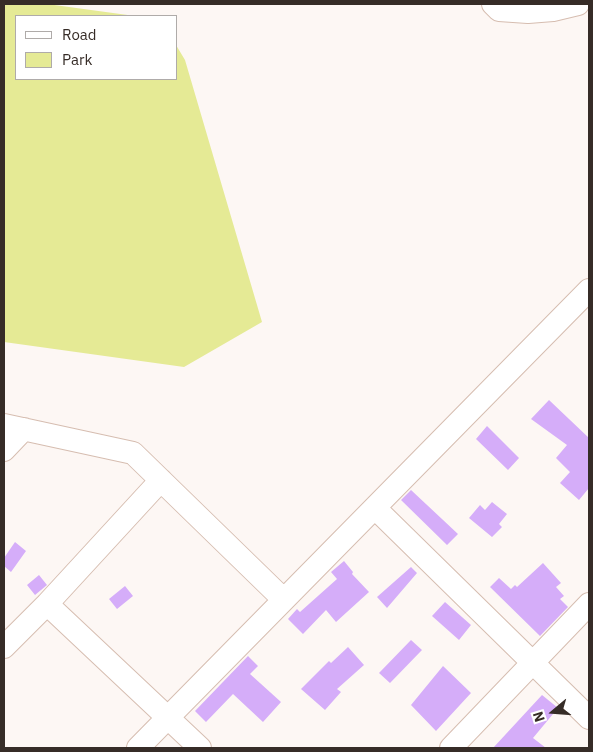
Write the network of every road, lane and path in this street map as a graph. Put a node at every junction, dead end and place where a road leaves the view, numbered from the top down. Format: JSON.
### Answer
{"nodes":[{"id":1,"x":493,"y":4,"type":"edge"},
{"id":2,"x":578,"y":4,"type":"edge"},
{"id":3,"x":589,"y":290,"type":"edge"},
{"id":4,"x":14,"y":427,"type":"edge"},
{"id":5,"x":4,"y":450,"type":"edge"},
{"id":6,"x":161,"y":480,"type":"junction"},
{"id":7,"x":374,"y":508,"type":"junction"},
{"id":8,"x":283,"y":599,"type":"junction"},
{"id":9,"x":47,"y":604,"type":"junction"},
{"id":10,"x":589,"y":604,"type":"edge"},
{"id":11,"x":4,"y":648,"type":"edge"},
{"id":12,"x":532,"y":663,"type":"junction"},
{"id":13,"x":168,"y":718,"type":"junction"},
{"id":14,"x":589,"y":718,"type":"edge"},
{"id":15,"x":138,"y":748,"type":"edge"},
{"id":16,"x":200,"y":748,"type":"edge"},
{"id":17,"x":451,"y":748,"type":"edge"}],
"edges":[{"from":1,"to":2,"type":"street"},
{"from":3,"to":7,"type":"street"},
{"from":4,"to":5,"type":"street"},
{"from":4,"to":6,"type":"street"},
{"from":6,"to":8,"type":"street"},
{"from":6,"to":9,"type":"street"},
{"from":7,"to":8,"type":"street"},
{"from":7,"to":12,"type":"street"},
{"from":8,"to":13,"type":"street"},
{"from":9,"to":11,"type":"street"},
{"from":9,"to":13,"type":"street"},
{"from":10,"to":12,"type":"street"},
{"from":12,"to":14,"type":"street"},
{"from":12,"to":17,"type":"street"},
{"from":13,"to":15,"type":"street"},
{"from":13,"to":16,"type":"street"}]}
